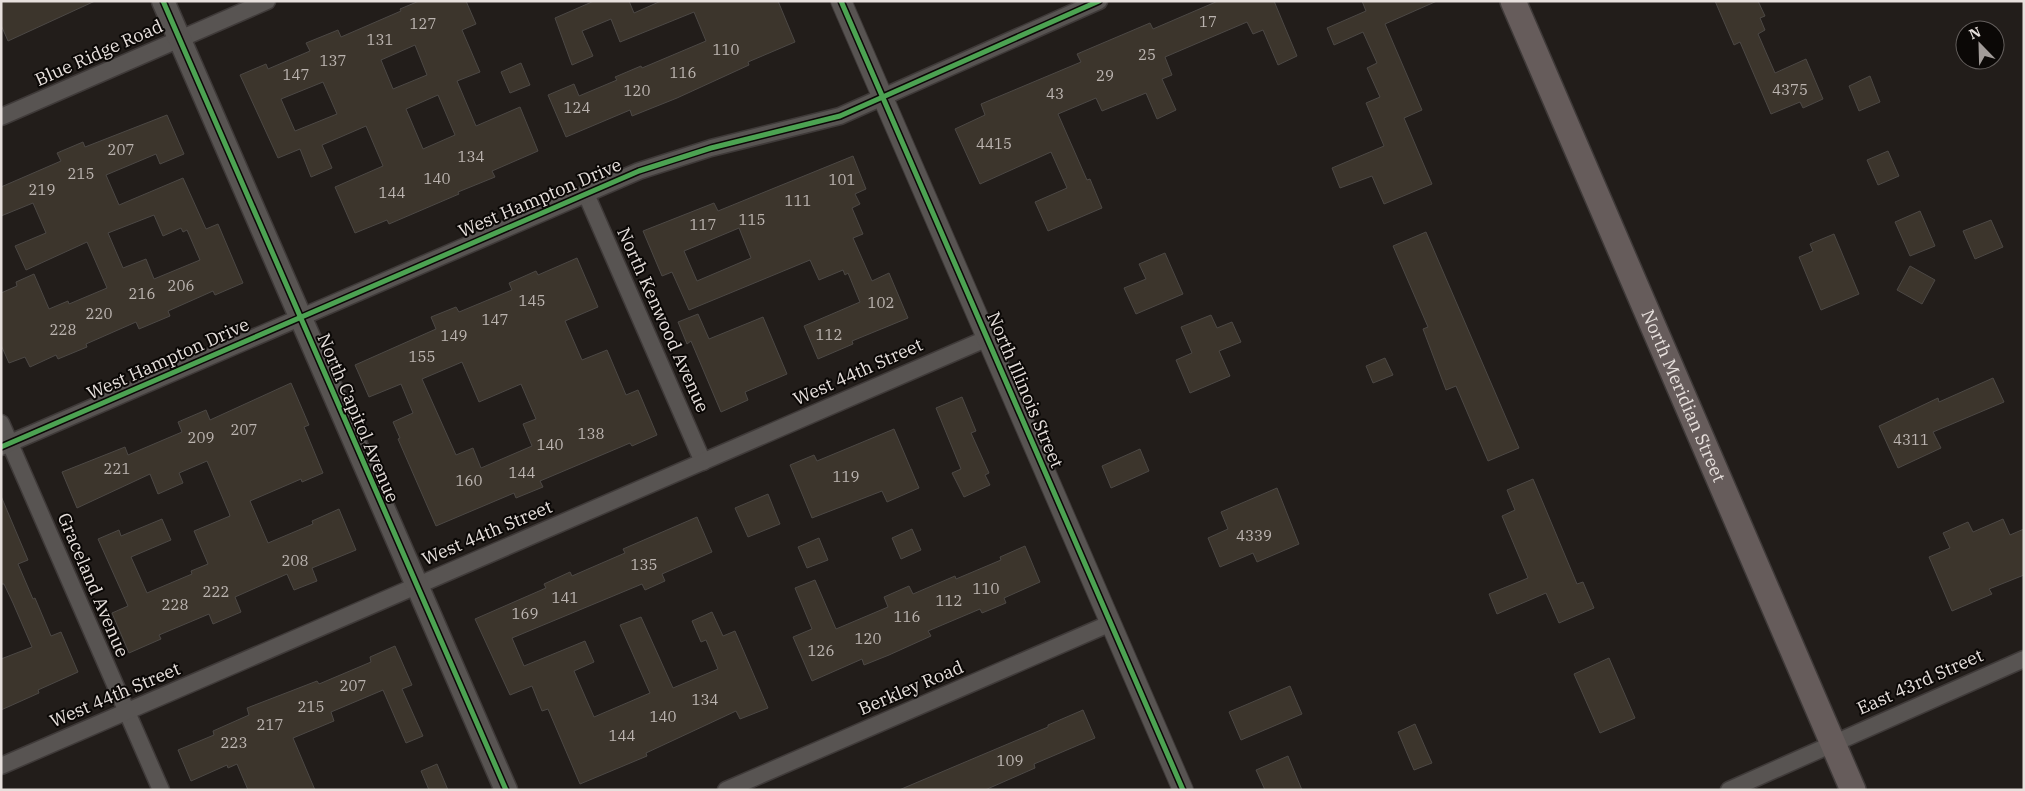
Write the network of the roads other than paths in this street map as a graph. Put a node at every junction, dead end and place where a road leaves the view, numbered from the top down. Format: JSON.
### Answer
{"nodes":[{"id":1,"x":163,"y":1,"type":"edge"},
{"id":2,"x":267,"y":1,"type":"edge"},
{"id":3,"x":841,"y":1,"type":"edge"},
{"id":4,"x":1099,"y":1,"type":"edge"},
{"id":5,"x":1513,"y":1,"type":"edge"},
{"id":6,"x":179,"y":39,"type":"junction"},
{"id":7,"x":883,"y":97,"type":"junction"},
{"id":8,"x":1,"y":117,"type":"edge"},
{"id":9,"x":586,"y":194,"type":"junction"},
{"id":10,"x":299,"y":317,"type":"junction"},
{"id":11,"x":988,"y":338,"type":"junction"},
{"id":12,"x":1,"y":423,"type":"edge"},
{"id":13,"x":6,"y":445,"type":"edge"},
{"id":14,"x":703,"y":462,"type":"junction"},
{"id":15,"x":416,"y":585,"type":"junction"},
{"id":16,"x":1111,"y":623,"type":"junction"},
{"id":17,"x":2024,"y":659,"type":"edge"},
{"id":18,"x":127,"y":712,"type":"junction"},
{"id":19,"x":1833,"y":743,"type":"junction"},
{"id":20,"x":1,"y":766,"type":"edge"},
{"id":21,"x":161,"y":790,"type":"edge"},
{"id":22,"x":506,"y":790,"type":"edge"},
{"id":23,"x":726,"y":790,"type":"edge"},
{"id":24,"x":1183,"y":790,"type":"edge"},
{"id":25,"x":1729,"y":790,"type":"edge"},
{"id":26,"x":1854,"y":790,"type":"edge"}],
"edges":[{"from":1,"to":6,"type":"main road","name":"North Capitol Avenue"},
{"from":2,"to":6,"type":"street","name":"Blue Ridge Road"},
{"from":3,"to":7,"type":"street","name":"North Illinois Street"},
{"from":4,"to":7,"type":"street","name":"West Hampton Drive"},
{"from":5,"to":19,"type":"main road","name":"North Meridian Street"},
{"from":6,"to":8,"type":"street","name":"Blue Ridge Road"},
{"from":6,"to":10,"type":"main road","name":"North Capitol Avenue"},
{"from":7,"to":9,"type":"street","name":"West Hampton Drive"},
{"from":7,"to":11,"type":"street","name":"North Illinois Street"},
{"from":9,"to":10,"type":"street","name":"West Hampton Drive"},
{"from":9,"to":14,"type":"street","name":"North Kenwood Avenue"},
{"from":10,"to":13,"type":"street","name":"West Hampton Drive"},
{"from":10,"to":15,"type":"main road","name":"North Capitol Avenue"},
{"from":11,"to":14,"type":"street","name":"West 44th Street"},
{"from":11,"to":16,"type":"street","name":"North Illinois Street"},
{"from":12,"to":13,"type":"street","name":"Graceland Avenue"},
{"from":13,"to":18,"type":"street","name":"Graceland Avenue"},
{"from":14,"to":15,"type":"street","name":"West 44th Street"},
{"from":15,"to":18,"type":"street","name":"West 44th Street"},
{"from":15,"to":22,"type":"main road","name":"North Capitol Avenue"},
{"from":16,"to":23,"type":"street","name":"Berkley Road"},
{"from":16,"to":24,"type":"street","name":"North Illinois Street"},
{"from":17,"to":19,"type":"street","name":"East 43rd Street"},
{"from":18,"to":20,"type":"street","name":"West 44th Street"},
{"from":18,"to":21,"type":"street","name":"Graceland Avenue"},
{"from":19,"to":25,"type":"street","name":"East 43rd Street"},
{"from":19,"to":26,"type":"main road","name":"North Meridian Street"}]}
